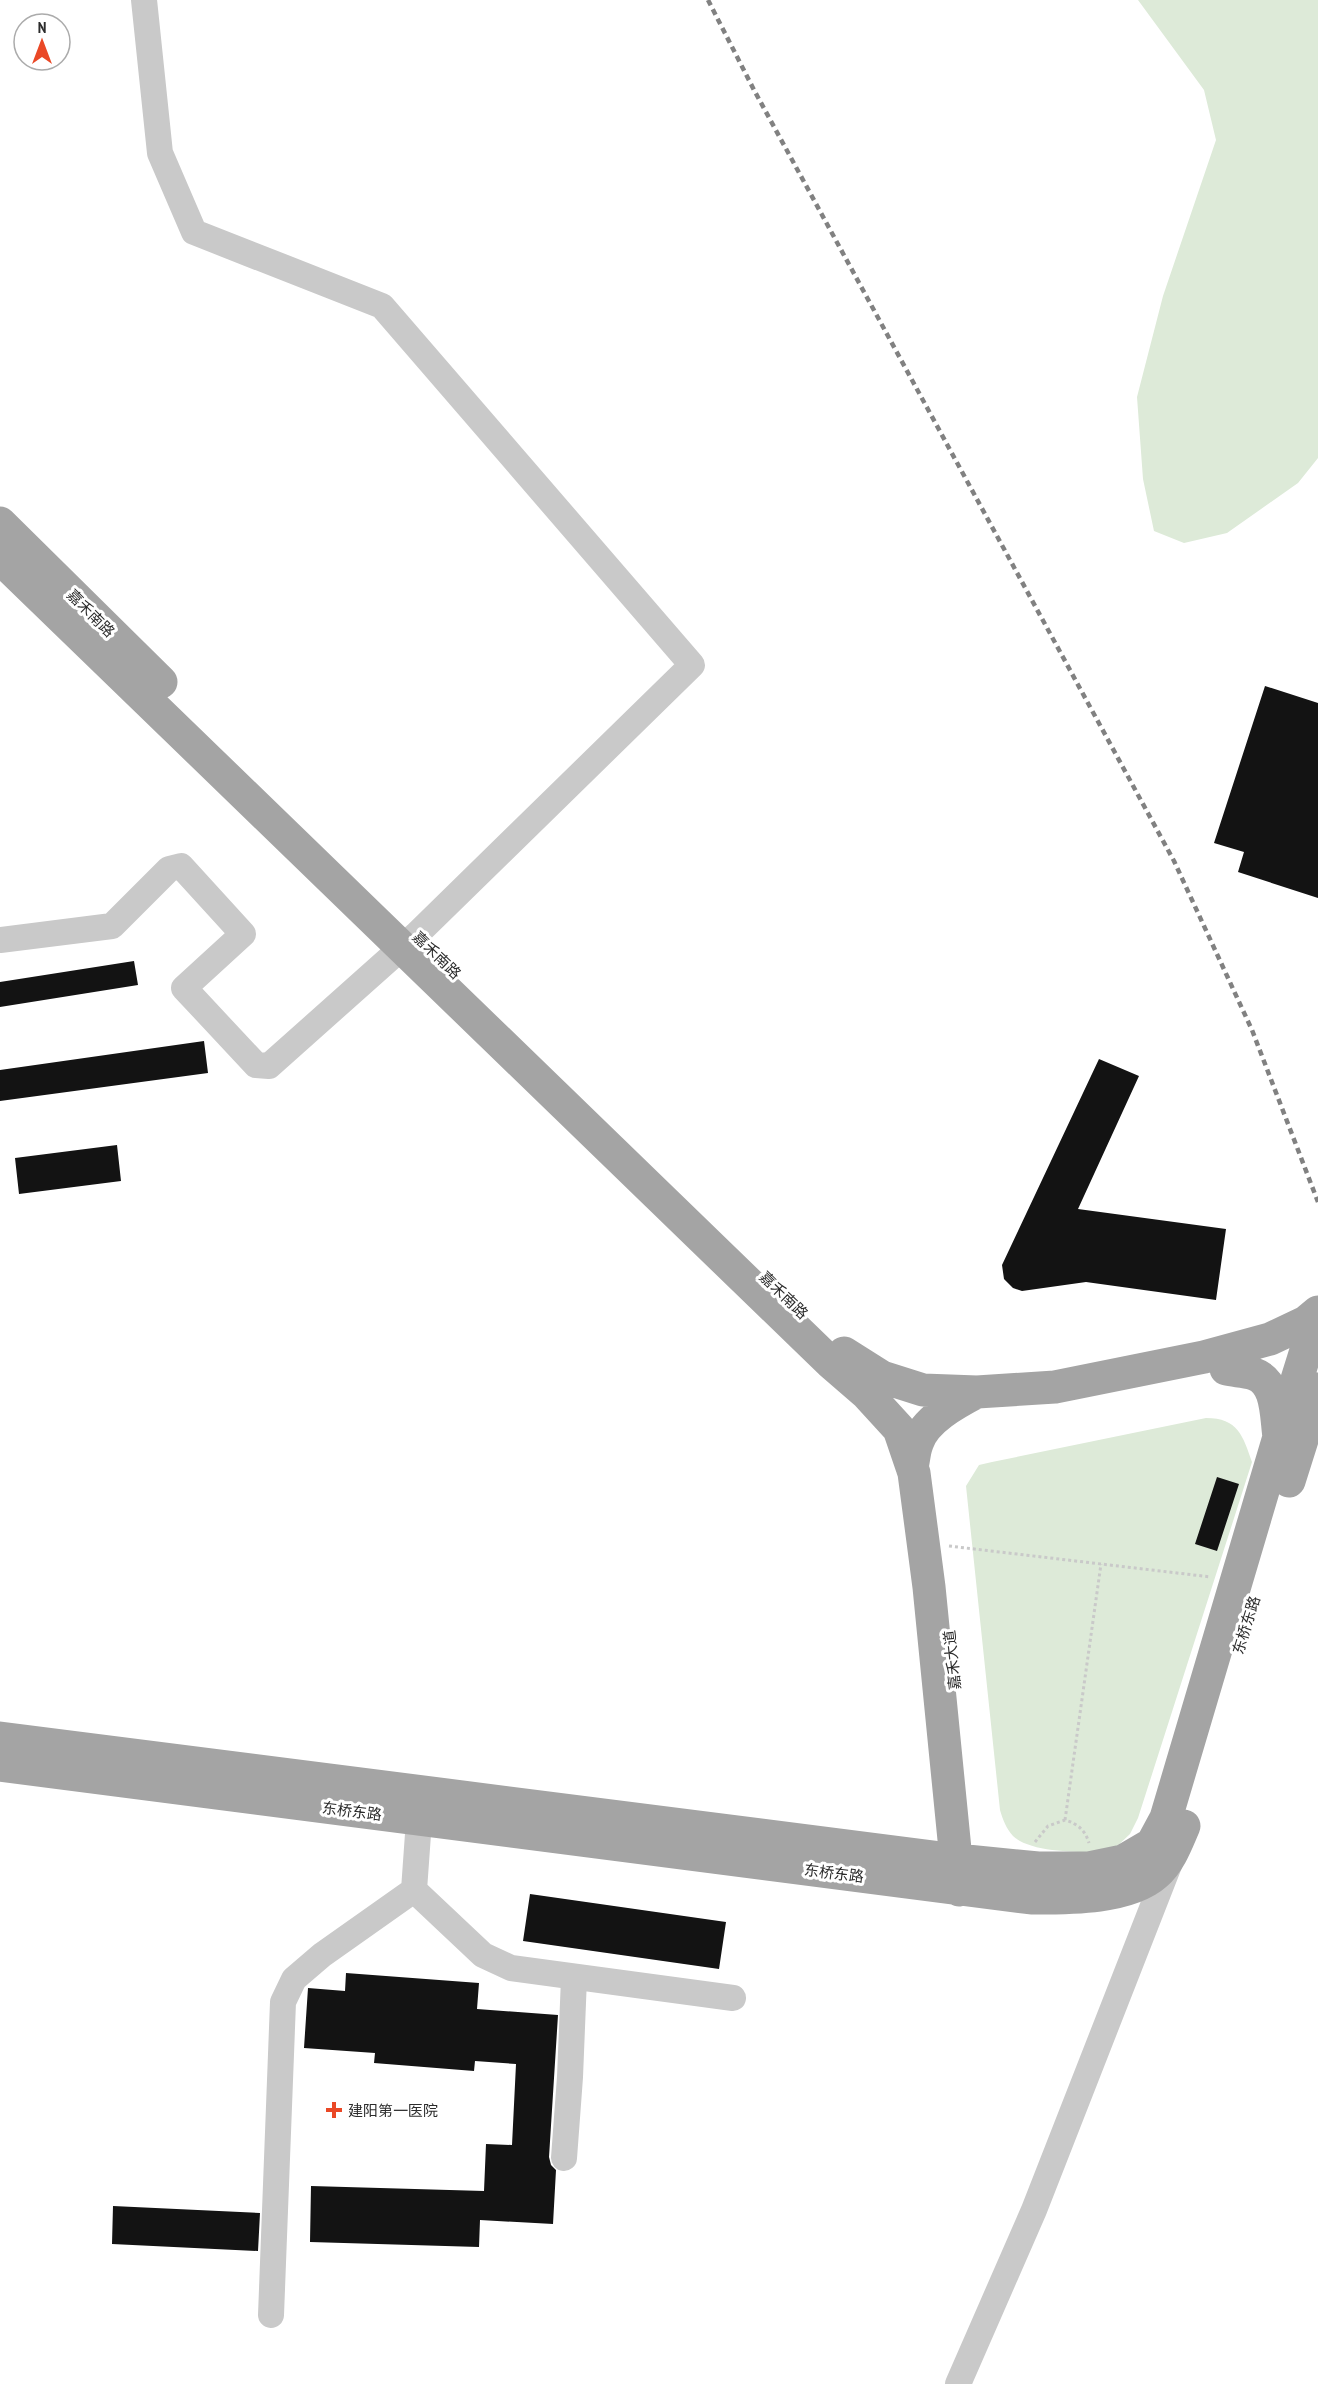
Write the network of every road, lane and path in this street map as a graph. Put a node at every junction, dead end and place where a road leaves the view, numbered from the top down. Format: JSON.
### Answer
{"nodes":[{"id":1,"x":144,"y":0,"type":"edge"},
{"id":2,"x":0,"y":523,"type":"edge"},
{"id":3,"x":0,"y":558,"type":"edge"},
{"id":4,"x":0,"y":940,"type":"edge"},
{"id":5,"x":409,"y":942,"type":"junction"},
{"id":6,"x":1316,"y":1328,"type":"edge"},
{"id":7,"x":1267,"y":1358,"type":"junction"},
{"id":8,"x":841,"y":1360,"type":"junction"},
{"id":9,"x":1225,"y":1360,"type":"junction"},
{"id":10,"x":875,"y":1386,"type":"junction"},
{"id":11,"x":1305,"y":1392,"type":"edge"},
{"id":12,"x":981,"y":1402,"type":"junction"},
{"id":13,"x":945,"y":1411,"type":"junction"},
{"id":14,"x":1290,"y":1440,"type":"junction"},
{"id":15,"x":916,"y":1447,"type":"junction"},
{"id":16,"x":940,"y":1545,"type":"junction"},
{"id":17,"x":1101,"y":1564,"type":"junction"},
{"id":18,"x":1237,"y":1580,"type":"junction"},
{"id":19,"x":1,"y":1763,"type":"edge"},
{"id":20,"x":419,"y":1820,"type":"junction"},
{"id":21,"x":1065,"y":1820,"type":"junction"},
{"id":22,"x":1186,"y":1821,"type":"junction"},
{"id":23,"x":1033,"y":1846,"type":"dead end"},
{"id":24,"x":1091,"y":1852,"type":"dead end"},
{"id":25,"x":966,"y":1876,"type":"junction"},
{"id":26,"x":414,"y":1890,"type":"junction"},
{"id":27,"x":574,"y":1978,"type":"junction"},
{"id":28,"x":733,"y":1998,"type":"dead end"},
{"id":29,"x":564,"y":2158,"type":"dead end"},
{"id":30,"x":271,"y":2315,"type":"dead end"},
{"id":31,"x":958,"y":2384,"type":"edge"}],
"edges":[{"from":1,"to":5,"type":"street"},
{"from":2,"to":5,"type":"main road","name":"嘉禾南路"},
{"from":3,"to":5,"type":"main road","name":"嘉禾南路"},
{"from":4,"to":5,"type":"street"},
{"from":5,"to":8,"type":"main road","name":"嘉禾南路"},
{"from":6,"to":7,"type":"main road"},
{"from":6,"to":9,"type":"main road"},
{"from":6,"to":11,"type":"main road"},
{"from":7,"to":9,"type":"main road"},
{"from":7,"to":11,"type":"main road"},
{"from":8,"to":10,"type":"main road","name":"嘉禾南路"},
{"from":8,"to":15,"type":"main road"},
{"from":9,"to":12,"type":"main road"},
{"from":9,"to":14,"type":"main road"},
{"from":10,"to":12,"type":"main road"},
{"from":10,"to":13,"type":"main road"},
{"from":10,"to":15,"type":"main road"},
{"from":11,"to":14,"type":"main road"},
{"from":12,"to":13,"type":"main road"},
{"from":12,"to":15,"type":"main road"},
{"from":13,"to":15,"type":"main road"},
{"from":14,"to":18,"type":"main road"},
{"from":14,"to":22,"type":"main road","name":"东桥东路"},
{"from":15,"to":16,"type":"main road","name":"嘉禾大道"},
{"from":15,"to":25,"type":"main road","name":"嘉禾大道"},
{"from":16,"to":17,"type":"path"},
{"from":16,"to":25,"type":"main road","name":"嘉禾大道"},
{"from":17,"to":18,"type":"path"},
{"from":17,"to":21,"type":"path"},
{"from":18,"to":25,"type":"main road","name":"东桥东路"},
{"from":19,"to":20,"type":"main road","name":"东桥东路"},
{"from":19,"to":25,"type":"main road","name":"东桥东路"},
{"from":20,"to":25,"type":"main road","name":"东桥东路"},
{"from":20,"to":26,"type":"street"},
{"from":21,"to":23,"type":"path"},
{"from":21,"to":24,"type":"path"},
{"from":22,"to":25,"type":"main road","name":"东桥东路"},
{"from":22,"to":31,"type":"street"},
{"from":26,"to":27,"type":"street"},
{"from":26,"to":30,"type":"street"},
{"from":27,"to":28,"type":"street"},
{"from":27,"to":29,"type":"street"}]}
